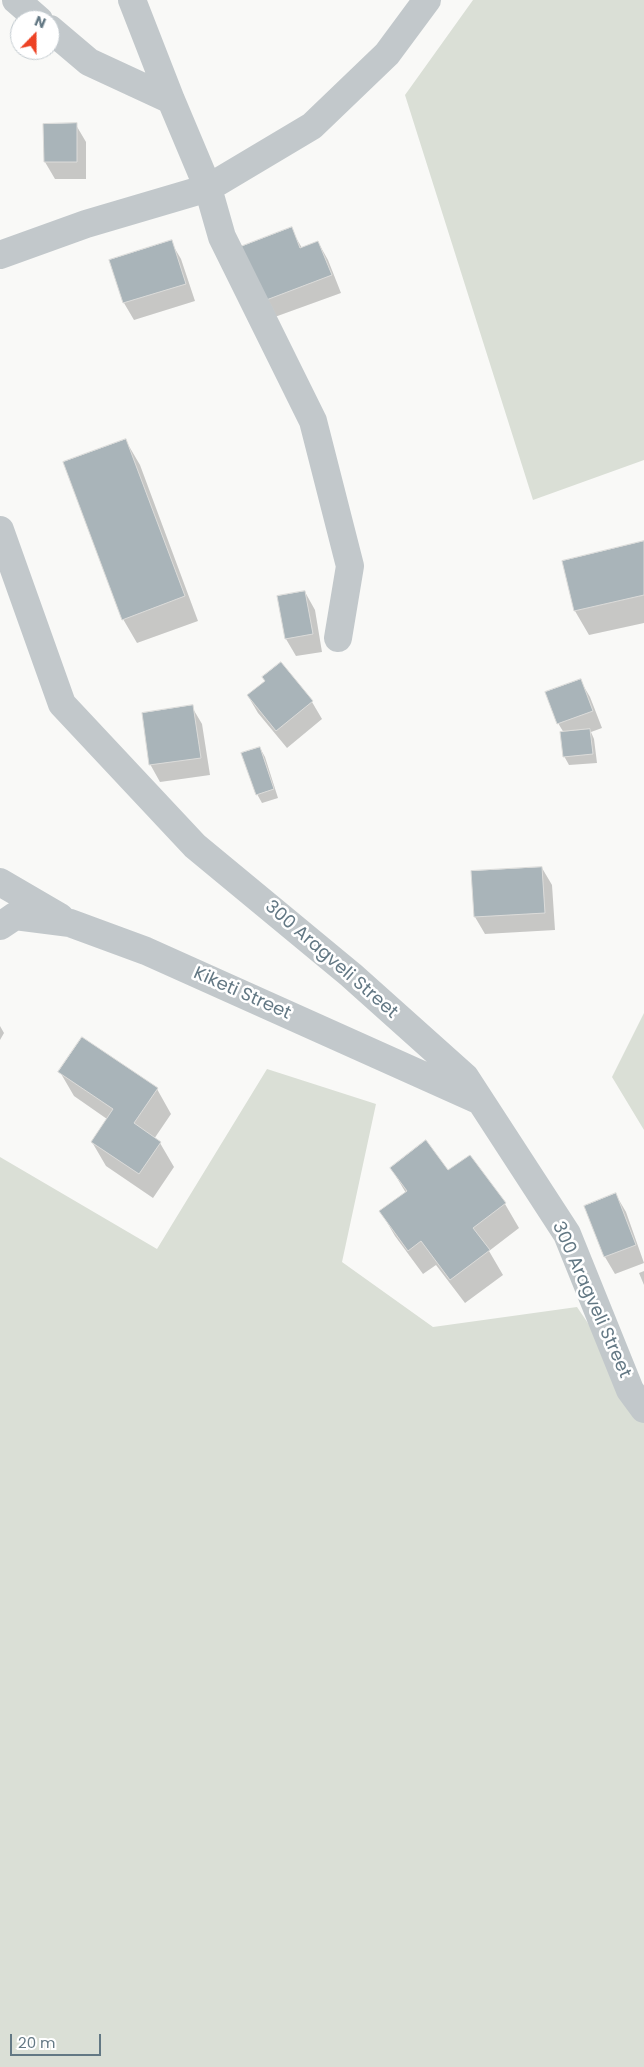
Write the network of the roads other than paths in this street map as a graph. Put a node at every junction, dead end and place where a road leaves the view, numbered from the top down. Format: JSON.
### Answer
{"nodes":[{"id":1,"x":16,"y":0,"type":"edge"},
{"id":2,"x":132,"y":0,"type":"edge"},
{"id":3,"x":427,"y":0,"type":"edge"},
{"id":4,"x":28,"y":10,"type":"edge"},
{"id":5,"x":60,"y":37,"type":"edge"},
{"id":6,"x":171,"y":100,"type":"junction"},
{"id":7,"x":208,"y":188,"type":"junction"},
{"id":8,"x":0,"y":255,"type":"edge"},
{"id":9,"x":0,"y":530,"type":"edge"},
{"id":10,"x":338,"y":638,"type":"dead end"},
{"id":11,"x":0,"y":882,"type":"edge"},
{"id":12,"x":70,"y":923,"type":"junction"},
{"id":13,"x":0,"y":926,"type":"edge"},
{"id":14,"x":480,"y":1101,"type":"junction"},
{"id":15,"x":644,"y":1409,"type":"edge"}],
"edges":[{"from":1,"to":4,"type":"street"},
{"from":2,"to":6,"type":"street"},
{"from":3,"to":7,"type":"street"},
{"from":5,"to":6,"type":"street"},
{"from":6,"to":7,"type":"street"},
{"from":7,"to":8,"type":"street"},
{"from":7,"to":10,"type":"street"},
{"from":9,"to":14,"type":"street","name":"300 Aragveli Street"},
{"from":11,"to":12,"type":"street"},
{"from":12,"to":13,"type":"street","name":"Kiketi Street"},
{"from":12,"to":14,"type":"street","name":"Kiketi Street"},
{"from":14,"to":15,"type":"street","name":"300 Aragveli Street"}]}
